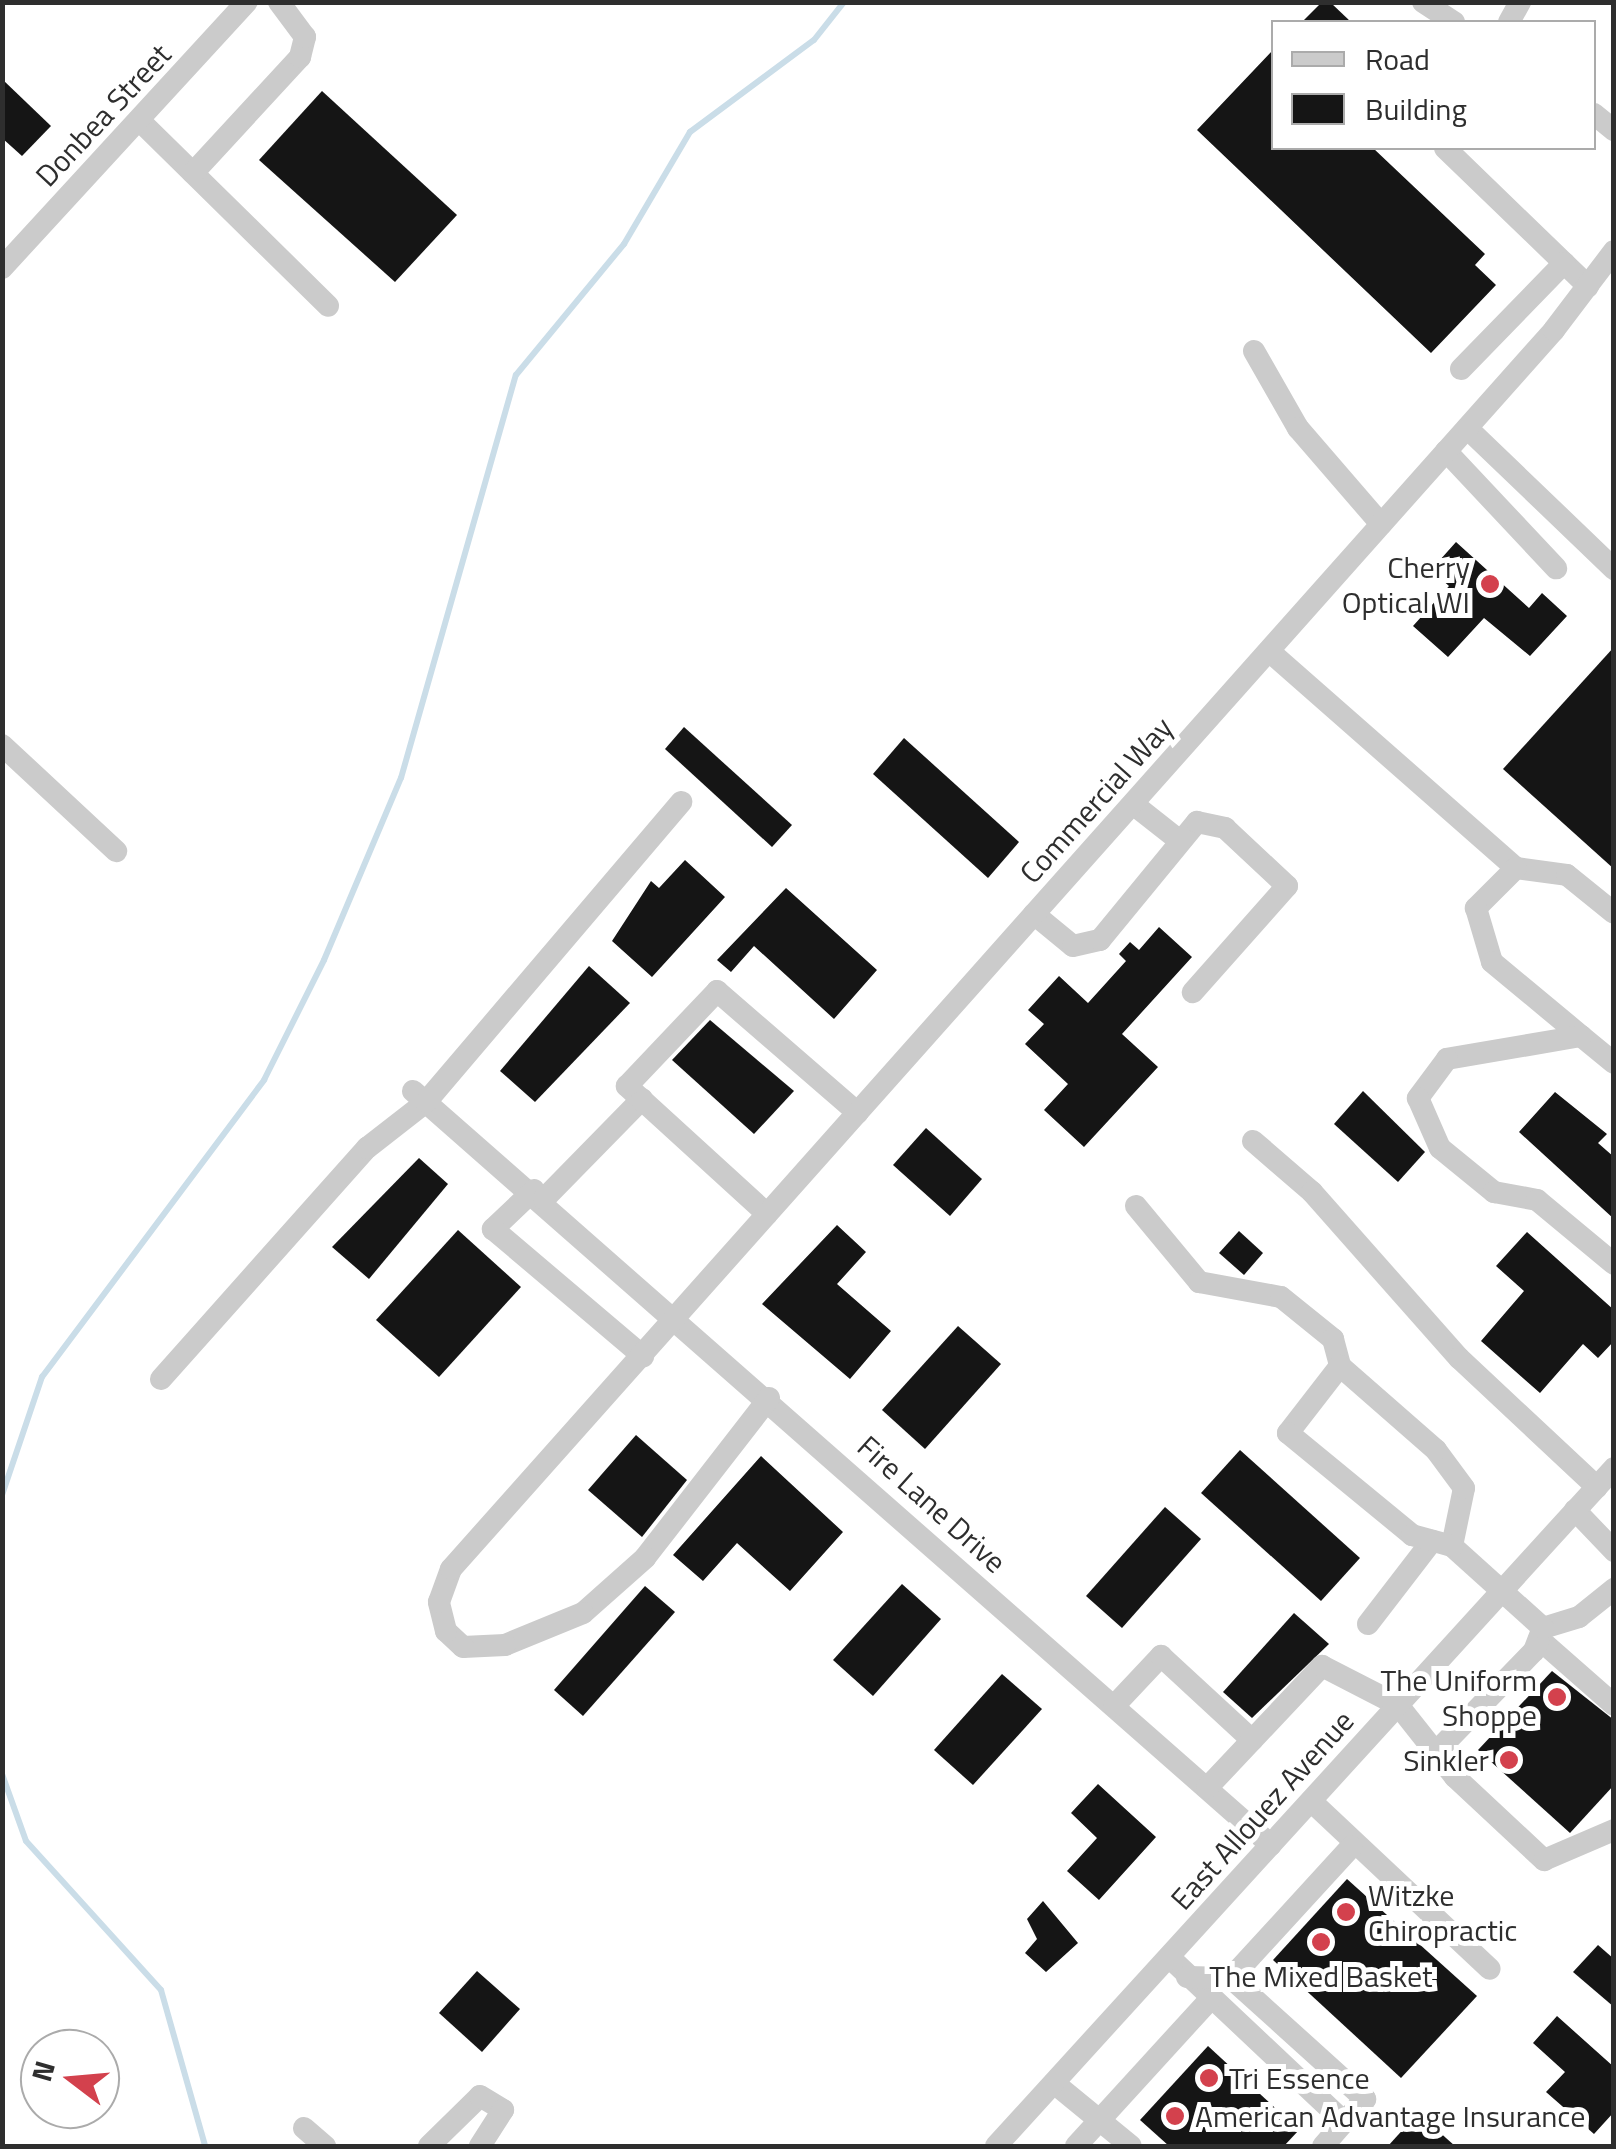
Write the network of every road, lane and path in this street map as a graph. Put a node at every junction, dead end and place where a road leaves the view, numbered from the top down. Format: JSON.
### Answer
{"nodes":[{"id":1,"x":247,"y":2,"type":"edge"},
{"id":2,"x":279,"y":2,"type":"edge"},
{"id":3,"x":1423,"y":2,"type":"edge"},
{"id":4,"x":1451,"y":20,"type":"edge"},
{"id":5,"x":139,"y":120,"type":"junction"},
{"id":6,"x":1447,"y":150,"type":"edge"},
{"id":7,"x":193,"y":173,"type":"junction"},
{"id":8,"x":1614,"y":251,"type":"edge"},
{"id":9,"x":1564,"y":263,"type":"junction"},
{"id":10,"x":2,"y":268,"type":"edge"},
{"id":11,"x":1588,"y":286,"type":"junction"},
{"id":12,"x":328,"y":306,"type":"dead end"},
{"id":13,"x":1254,"y":351,"type":"dead end"},
{"id":14,"x":1462,"y":369,"type":"dead end"},
{"id":15,"x":1466,"y":428,"type":"junction"},
{"id":16,"x":1446,"y":452,"type":"junction"},
{"id":17,"x":1381,"y":524,"type":"junction"},
{"id":18,"x":1556,"y":568,"type":"dead end"},
{"id":19,"x":1614,"y":569,"type":"edge"},
{"id":20,"x":1269,"y":651,"type":"junction"},
{"id":21,"x":2,"y":745,"type":"edge"},
{"id":22,"x":681,"y":802,"type":"dead end"},
{"id":23,"x":1133,"y":804,"type":"junction"},
{"id":24,"x":1180,"y":842,"type":"junction"},
{"id":25,"x":116,"y":850,"type":"dead end"},
{"id":26,"x":1516,"y":868,"type":"junction"},
{"id":27,"x":1614,"y":913,"type":"edge"},
{"id":28,"x":1034,"y":914,"type":"junction"},
{"id":29,"x":1193,"y":992,"type":"dead end"},
{"id":30,"x":1581,"y":1036,"type":"junction"},
{"id":31,"x":1614,"y":1063,"type":"edge"},
{"id":32,"x":420,"y":1097,"type":"junction"},
{"id":33,"x":642,"y":1099,"type":"junction"},
{"id":34,"x":858,"y":1113,"type":"junction"},
{"id":35,"x":1253,"y":1141,"type":"dead end"},
{"id":36,"x":544,"y":1198,"type":"junction"},
{"id":37,"x":1136,"y":1206,"type":"dead end"},
{"id":38,"x":767,"y":1214,"type":"junction"},
{"id":39,"x":1614,"y":1264,"type":"edge"},
{"id":40,"x":676,"y":1316,"type":"junction"},
{"id":41,"x":643,"y":1356,"type":"junction"},
{"id":42,"x":1340,"y":1366,"type":"junction"},
{"id":43,"x":161,"y":1380,"type":"dead end"},
{"id":44,"x":768,"y":1398,"type":"junction"},
{"id":45,"x":1614,"y":1468,"type":"edge"},
{"id":46,"x":1596,"y":1487,"type":"junction"},
{"id":47,"x":1575,"y":1510,"type":"junction"},
{"id":48,"x":1442,"y":1543,"type":"junction"},
{"id":49,"x":1614,"y":1551,"type":"edge"},
{"id":50,"x":1614,"y":1589,"type":"edge"},
{"id":51,"x":1502,"y":1590,"type":"junction"},
{"id":52,"x":1368,"y":1624,"type":"dead end"},
{"id":53,"x":1541,"y":1634,"type":"junction"},
{"id":54,"x":1614,"y":1704,"type":"edge"},
{"id":55,"x":1398,"y":1705,"type":"junction"},
{"id":56,"x":1114,"y":1706,"type":"junction"},
{"id":57,"x":1252,"y":1740,"type":"junction"},
{"id":58,"x":1437,"y":1751,"type":"junction"},
{"id":59,"x":1207,"y":1788,"type":"junction"},
{"id":60,"x":1311,"y":1801,"type":"junction"},
{"id":61,"x":1614,"y":1830,"type":"edge"},
{"id":62,"x":1271,"y":1845,"type":"junction"},
{"id":63,"x":1351,"y":1847,"type":"junction"},
{"id":64,"x":1169,"y":1957,"type":"junction"},
{"id":65,"x":1490,"y":1969,"type":"dead end"},
{"id":66,"x":1187,"y":1977,"type":"junction"},
{"id":67,"x":1231,"y":1978,"type":"junction"},
{"id":68,"x":1210,"y":1999,"type":"junction"},
{"id":69,"x":1054,"y":2083,"type":"junction"},
{"id":70,"x":1101,"y":2119,"type":"junction"},
{"id":71,"x":1344,"y":2122,"type":"junction"},
{"id":72,"x":304,"y":2128,"type":"dead end"},
{"id":73,"x":325,"y":2146,"type":"edge"},
{"id":74,"x":428,"y":2146,"type":"edge"},
{"id":75,"x":480,"y":2146,"type":"edge"},
{"id":76,"x":996,"y":2146,"type":"edge"},
{"id":77,"x":1076,"y":2146,"type":"edge"},
{"id":78,"x":1131,"y":2146,"type":"edge"},
{"id":79,"x":1323,"y":2146,"type":"edge"}],
"edges":[{"from":1,"to":5,"type":"street","name":"Donbea Street"},
{"from":2,"to":7,"type":"street"},
{"from":3,"to":4,"type":"street"},
{"from":5,"to":7,"type":"street"},
{"from":5,"to":10,"type":"street","name":"Donbea Street"},
{"from":6,"to":9,"type":"street"},
{"from":7,"to":12,"type":"street"},
{"from":8,"to":11,"type":"street","name":"Commercial Way"},
{"from":9,"to":11,"type":"street"},
{"from":9,"to":14,"type":"street"},
{"from":11,"to":15,"type":"street","name":"Commercial Way"},
{"from":13,"to":17,"type":"street"},
{"from":15,"to":16,"type":"street","name":"Commercial Way"},
{"from":15,"to":19,"type":"street"},
{"from":16,"to":17,"type":"street","name":"Commercial Way"},
{"from":16,"to":18,"type":"street"},
{"from":17,"to":20,"type":"street","name":"Commercial Way"},
{"from":20,"to":23,"type":"street","name":"Commercial Way"},
{"from":20,"to":26,"type":"street"},
{"from":21,"to":25,"type":"street"},
{"from":22,"to":32,"type":"street"},
{"from":23,"to":24,"type":"street"},
{"from":23,"to":28,"type":"street","name":"Commercial Way"},
{"from":24,"to":28,"type":"street"},
{"from":24,"to":29,"type":"street"},
{"from":26,"to":27,"type":"street"},
{"from":26,"to":30,"type":"street"},
{"from":28,"to":34,"type":"street","name":"Commercial Way"},
{"from":30,"to":31,"type":"street"},
{"from":30,"to":39,"type":"street"},
{"from":32,"to":36,"type":"street","name":"Fire Lane Drive"},
{"from":32,"to":43,"type":"street"},
{"from":33,"to":34,"type":"street"},
{"from":33,"to":36,"type":"street"},
{"from":33,"to":38,"type":"street"},
{"from":34,"to":38,"type":"street","name":"Commercial Way"},
{"from":35,"to":46,"type":"street"},
{"from":36,"to":40,"type":"street","name":"Fire Lane Drive"},
{"from":36,"to":41,"type":"street"},
{"from":37,"to":42,"type":"street"},
{"from":38,"to":40,"type":"street","name":"Commercial Way"},
{"from":40,"to":41,"type":"street","name":"Commercial Way"},
{"from":40,"to":44,"type":"street","name":"Fire Lane Drive"},
{"from":41,"to":44,"type":"street","name":"Commercial Way"},
{"from":42,"to":48,"type":"street"},
{"from":42,"to":48,"type":"street"},
{"from":44,"to":56,"type":"street","name":"Fire Lane Drive"},
{"from":45,"to":46,"type":"street","name":"East Allouez Avenue"},
{"from":46,"to":47,"type":"street","name":"East Allouez Avenue"},
{"from":47,"to":49,"type":"street"},
{"from":47,"to":51,"type":"street","name":"East Allouez Avenue"},
{"from":48,"to":51,"type":"street"},
{"from":48,"to":52,"type":"street"},
{"from":50,"to":53,"type":"street"},
{"from":51,"to":53,"type":"street"},
{"from":51,"to":55,"type":"street","name":"East Allouez Avenue"},
{"from":53,"to":54,"type":"street"},
{"from":53,"to":58,"type":"street"},
{"from":55,"to":57,"type":"street"},
{"from":55,"to":58,"type":"street"},
{"from":55,"to":60,"type":"street","name":"East Allouez Avenue"},
{"from":56,"to":57,"type":"street"},
{"from":56,"to":59,"type":"street","name":"Fire Lane Drive"},
{"from":57,"to":59,"type":"street"},
{"from":58,"to":61,"type":"street"},
{"from":59,"to":62,"type":"street","name":"Fire Lane Drive"},
{"from":60,"to":62,"type":"street","name":"East Allouez Avenue"},
{"from":60,"to":63,"type":"street"},
{"from":62,"to":64,"type":"street","name":"East Allouez Avenue"},
{"from":63,"to":65,"type":"street"},
{"from":63,"to":67,"type":"street"},
{"from":64,"to":66,"type":"street"},
{"from":64,"to":69,"type":"street","name":"East Allouez Avenue"},
{"from":66,"to":67,"type":"street"},
{"from":66,"to":68,"type":"street"},
{"from":67,"to":71,"type":"street"},
{"from":68,"to":70,"type":"street"},
{"from":68,"to":71,"type":"street"},
{"from":69,"to":70,"type":"street"},
{"from":69,"to":76,"type":"street","name":"East Allouez Avenue"},
{"from":70,"to":77,"type":"street"},
{"from":70,"to":78,"type":"street"},
{"from":71,"to":79,"type":"street"},
{"from":72,"to":73,"type":"street"},
{"from":74,"to":75,"type":"street"}]}
